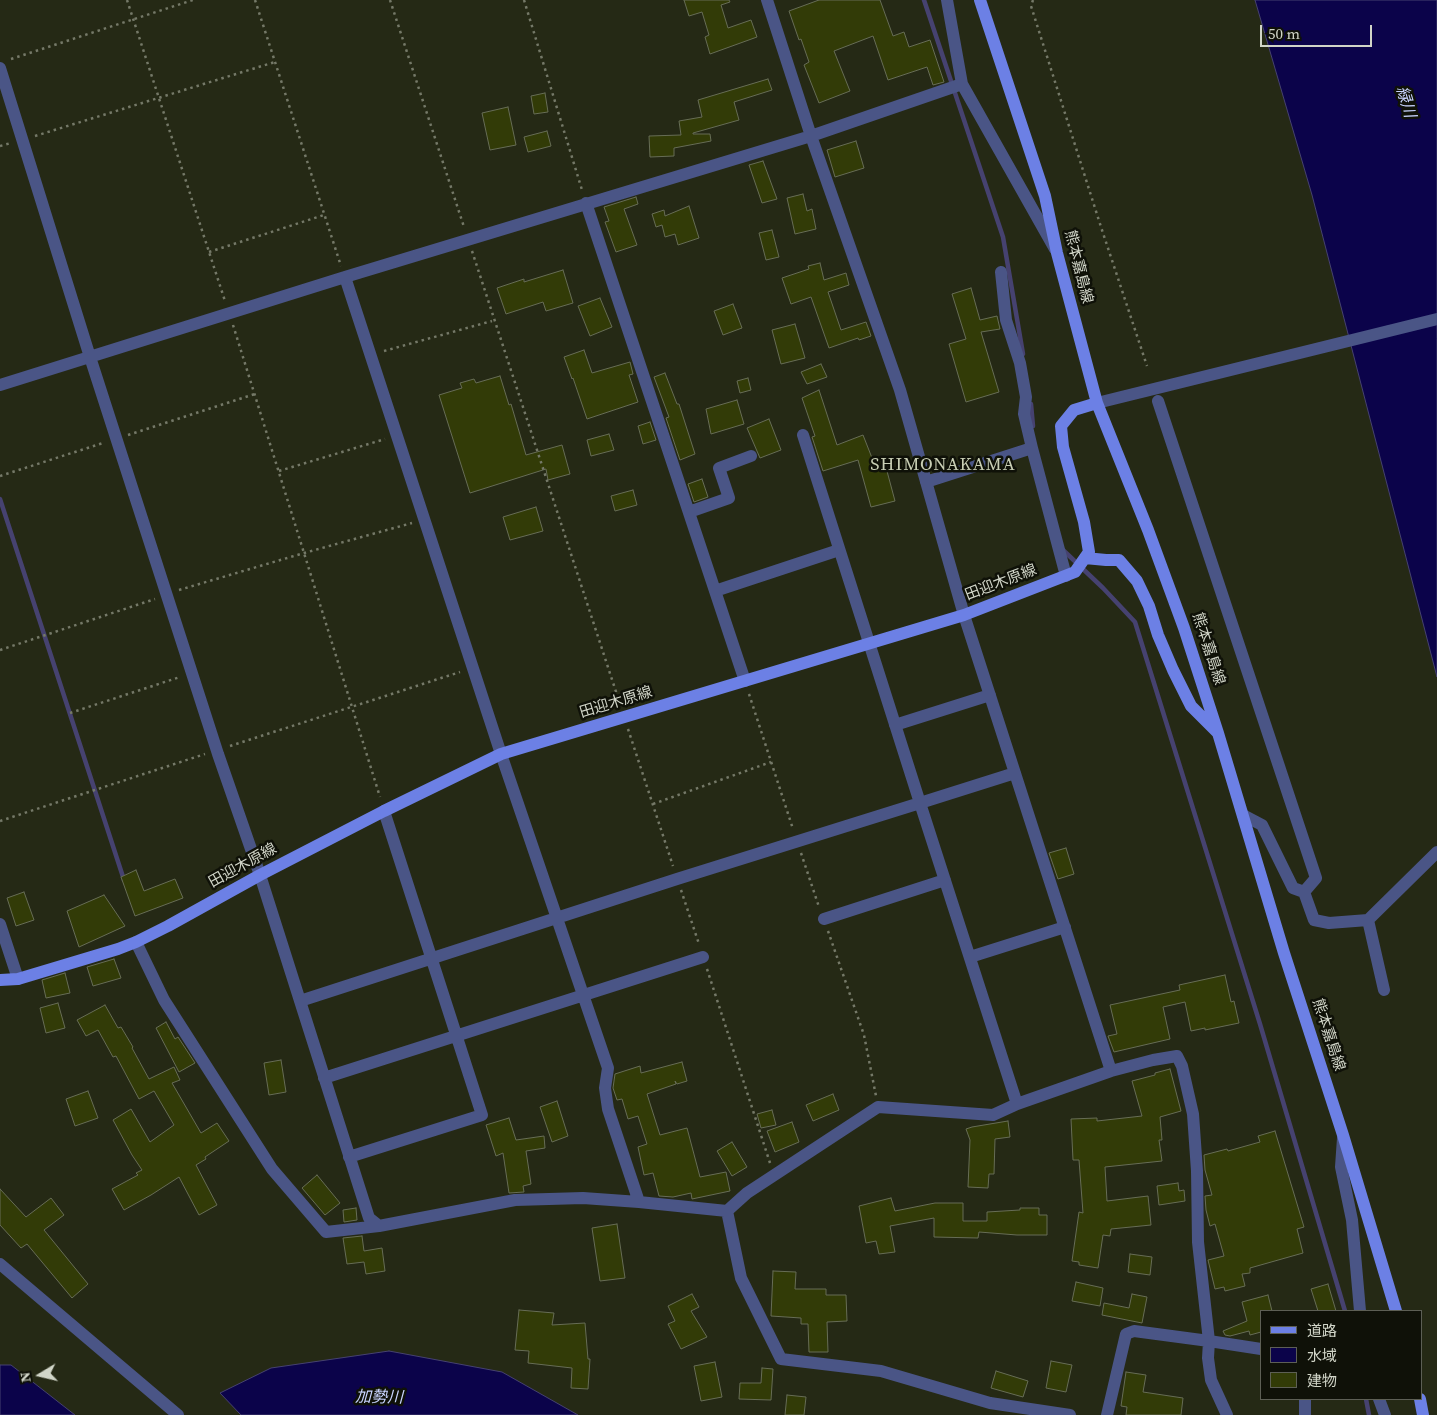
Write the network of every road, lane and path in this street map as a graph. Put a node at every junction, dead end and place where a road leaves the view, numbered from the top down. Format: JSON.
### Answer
{"nodes":[{"id":1,"x":127,"y":0,"type":"edge"},
{"id":2,"x":193,"y":0,"type":"edge"},
{"id":3,"x":255,"y":0,"type":"edge"},
{"id":4,"x":390,"y":0,"type":"edge"},
{"id":5,"x":524,"y":0,"type":"edge"},
{"id":6,"x":767,"y":0,"type":"edge"},
{"id":7,"x":947,"y":0,"type":"edge"},
{"id":8,"x":980,"y":0,"type":"edge"},
{"id":9,"x":1033,"y":0,"type":"edge"},
{"id":10,"x":133,"y":20,"type":"junction"},
{"id":11,"x":275,"y":62,"type":"junction"},
{"id":12,"x":4,"y":64,"type":"edge"},
{"id":13,"x":962,"y":84,"type":"junction"},
{"id":14,"x":159,"y":98,"type":"junction"},
{"id":15,"x":811,"y":136,"type":"junction"},
{"id":16,"x":22,"y":140,"type":"junction"},
{"id":17,"x":0,"y":146,"type":"edge"},
{"id":18,"x":586,"y":203,"type":"junction"},
{"id":19,"x":325,"y":215,"type":"junction"},
{"id":20,"x":468,"y":239,"type":"junction"},
{"id":21,"x":209,"y":252,"type":"junction"},
{"id":22,"x":1057,"y":253,"type":"junction"},
{"id":23,"x":1001,"y":272,"type":"dead end"},
{"id":24,"x":345,"y":277,"type":"junction"},
{"id":25,"x":229,"y":313,"type":"junction"},
{"id":26,"x":1437,"y":319,"type":"edge"},
{"id":27,"x":492,"y":321,"type":"dead end"},
{"id":28,"x":382,"y":351,"type":"dead end"},
{"id":29,"x":90,"y":357,"type":"junction"},
{"id":30,"x":1147,"y":366,"type":"dead end"},
{"id":31,"x":0,"y":385,"type":"edge"},
{"id":32,"x":254,"y":394,"type":"junction"},
{"id":33,"x":1158,"y":401,"type":"dead end"},
{"id":34,"x":1097,"y":403,"type":"junction"},
{"id":35,"x":397,"y":436,"type":"junction"},
{"id":36,"x":802,"y":436,"type":"dead end"},
{"id":37,"x":116,"y":439,"type":"junction"},
{"id":38,"x":1032,"y":448,"type":"junction"},
{"id":39,"x":752,"y":456,"type":"dead end"},
{"id":40,"x":278,"y":471,"type":"junction"},
{"id":41,"x":0,"y":476,"type":"edge"},
{"id":42,"x":926,"y":482,"type":"junction"},
{"id":43,"x":689,"y":512,"type":"junction"},
{"id":44,"x":424,"y":520,"type":"junction"},
{"id":45,"x":839,"y":550,"type":"junction"},
{"id":46,"x":304,"y":553,"type":"junction"},
{"id":47,"x":1085,"y":558,"type":"junction"},
{"id":48,"x":1071,"y":574,"type":"junction"},
{"id":49,"x":715,"y":591,"type":"junction"},
{"id":50,"x":172,"y":593,"type":"junction"},
{"id":51,"x":964,"y":615,"type":"junction"},
{"id":52,"x":869,"y":644,"type":"junction"},
{"id":53,"x":0,"y":650,"type":"edge"},
{"id":54,"x":473,"y":668,"type":"junction"},
{"id":55,"x":192,"y":673,"type":"junction"},
{"id":56,"x":745,"y":681,"type":"junction"},
{"id":57,"x":990,"y":695,"type":"junction"},
{"id":58,"x":352,"y":707,"type":"junction"},
{"id":59,"x":70,"y":713,"type":"dead end"},
{"id":60,"x":624,"y":717,"type":"junction"},
{"id":61,"x":895,"y":725,"type":"junction"},
{"id":62,"x":1218,"y":733,"type":"junction"},
{"id":63,"x":217,"y":750,"type":"junction"},
{"id":64,"x":501,"y":754,"type":"junction"},
{"id":65,"x":771,"y":762,"type":"junction"},
{"id":66,"x":1015,"y":773,"type":"junction"},
{"id":67,"x":920,"y":803,"type":"junction"},
{"id":68,"x":653,"y":804,"type":"junction"},
{"id":69,"x":384,"y":810,"type":"junction"},
{"id":70,"x":1243,"y":815,"type":"junction"},
{"id":71,"x":0,"y":821,"type":"edge"},
{"id":72,"x":797,"y":841,"type":"junction"},
{"id":73,"x":1437,"y":852,"type":"edge"},
{"id":74,"x":260,"y":875,"type":"junction"},
{"id":75,"x":678,"y":879,"type":"junction"},
{"id":76,"x":945,"y":880,"type":"junction"},
{"id":77,"x":1304,"y":892,"type":"junction"},
{"id":78,"x":557,"y":918,"type":"junction"},
{"id":79,"x":824,"y":920,"type":"junction"},
{"id":80,"x":1368,"y":920,"type":"junction"},
{"id":81,"x":0,"y":924,"type":"edge"},
{"id":82,"x":1065,"y":927,"type":"junction"},
{"id":83,"x":136,"y":942,"type":"junction"},
{"id":84,"x":703,"y":957,"type":"junction"},
{"id":85,"x":970,"y":957,"type":"junction"},
{"id":86,"x":431,"y":958,"type":"junction"},
{"id":87,"x":18,"y":979,"type":"junction"},
{"id":88,"x":0,"y":980,"type":"edge"},
{"id":89,"x":1384,"y":990,"type":"dead end"},
{"id":90,"x":583,"y":996,"type":"junction"},
{"id":91,"x":300,"y":1001,"type":"junction"},
{"id":92,"x":456,"y":1035,"type":"junction"},
{"id":93,"x":1111,"y":1071,"type":"junction"},
{"id":94,"x":324,"y":1078,"type":"junction"},
{"id":95,"x":1017,"y":1104,"type":"junction"},
{"id":96,"x":878,"y":1107,"type":"junction"},
{"id":97,"x":1343,"y":1135,"type":"junction"},
{"id":98,"x":350,"y":1157,"type":"junction"},
{"id":99,"x":774,"y":1175,"type":"junction"},
{"id":100,"x":639,"y":1202,"type":"junction"},
{"id":101,"x":727,"y":1211,"type":"junction"},
{"id":102,"x":379,"y":1226,"type":"junction"},
{"id":103,"x":0,"y":1264,"type":"edge"},
{"id":104,"x":1360,"y":1310,"type":"edge"},
{"id":105,"x":1396,"y":1310,"type":"edge"},
{"id":106,"x":1209,"y":1341,"type":"junction"},
{"id":107,"x":1260,"y":1349,"type":"edge"},
{"id":108,"x":1305,"y":1400,"type":"edge"},
{"id":109,"x":1379,"y":1400,"type":"edge"},
{"id":110,"x":1420,"y":1400,"type":"edge"},
{"id":111,"x":178,"y":1415,"type":"edge"},
{"id":112,"x":1070,"y":1415,"type":"edge"},
{"id":113,"x":1107,"y":1415,"type":"edge"},
{"id":114,"x":1226,"y":1415,"type":"edge"},
{"id":115,"x":1305,"y":1415,"type":"edge"},
{"id":116,"x":1385,"y":1415,"type":"edge"},
{"id":117,"x":1424,"y":1415,"type":"edge"}],
"edges":[{"from":1,"to":10,"type":"path"},
{"from":2,"to":10,"type":"path"},
{"from":3,"to":11,"type":"path"},
{"from":4,"to":20,"type":"path"},
{"from":5,"to":18,"type":"path"},
{"from":6,"to":15,"type":"street"},
{"from":7,"to":13,"type":"street"},
{"from":8,"to":22,"type":"main road","name":"熊本嘉島線"},
{"from":9,"to":30,"type":"path"},
{"from":10,"to":12,"type":"path"},
{"from":10,"to":14,"type":"path"},
{"from":11,"to":14,"type":"path"},
{"from":11,"to":19,"type":"path"},
{"from":12,"to":16,"type":"street"},
{"from":13,"to":15,"type":"street"},
{"from":13,"to":22,"type":"street"},
{"from":14,"to":16,"type":"path"},
{"from":14,"to":21,"type":"path"},
{"from":15,"to":18,"type":"street"},
{"from":15,"to":42,"type":"street"},
{"from":16,"to":17,"type":"path"},
{"from":16,"to":29,"type":"street"},
{"from":18,"to":20,"type":"street"},
{"from":18,"to":43,"type":"street"},
{"from":19,"to":21,"type":"path"},
{"from":19,"to":24,"type":"path"},
{"from":20,"to":24,"type":"street"},
{"from":20,"to":60,"type":"path"},
{"from":21,"to":25,"type":"path"},
{"from":22,"to":34,"type":"main road","name":"熊本嘉島線"},
{"from":23,"to":38,"type":"street"},
{"from":24,"to":25,"type":"street"},
{"from":24,"to":35,"type":"street"},
{"from":25,"to":29,"type":"street"},
{"from":25,"to":32,"type":"path"},
{"from":26,"to":34,"type":"street"},
{"from":27,"to":28,"type":"path"},
{"from":29,"to":31,"type":"street"},
{"from":29,"to":37,"type":"street"},
{"from":32,"to":37,"type":"path"},
{"from":32,"to":40,"type":"path"},
{"from":33,"to":77,"type":"street"},
{"from":34,"to":47,"type":"main road"},
{"from":34,"to":62,"type":"main road","name":"熊本嘉島線"},
{"from":35,"to":40,"type":"path"},
{"from":35,"to":44,"type":"street"},
{"from":36,"to":45,"type":"street"},
{"from":37,"to":41,"type":"path"},
{"from":37,"to":50,"type":"street"},
{"from":38,"to":42,"type":"street"},
{"from":38,"to":48,"type":"street"},
{"from":39,"to":43,"type":"street"},
{"from":40,"to":46,"type":"path"},
{"from":42,"to":51,"type":"street"},
{"from":43,"to":49,"type":"street"},
{"from":44,"to":46,"type":"path"},
{"from":44,"to":54,"type":"street"},
{"from":45,"to":49,"type":"street"},
{"from":45,"to":52,"type":"street"},
{"from":46,"to":50,"type":"path"},
{"from":46,"to":58,"type":"path"},
{"from":47,"to":48,"type":"main road"},
{"from":47,"to":62,"type":"main road"},
{"from":48,"to":51,"type":"main road","name":"田迎木原線"},
{"from":49,"to":56,"type":"street"},
{"from":50,"to":53,"type":"path"},
{"from":50,"to":55,"type":"street"},
{"from":51,"to":52,"type":"main road","name":"田迎木原線"},
{"from":51,"to":57,"type":"street"},
{"from":52,"to":56,"type":"main road","name":"田迎木原線"},
{"from":52,"to":61,"type":"street"},
{"from":54,"to":58,"type":"path"},
{"from":54,"to":64,"type":"street"},
{"from":55,"to":59,"type":"path"},
{"from":55,"to":63,"type":"street"},
{"from":56,"to":60,"type":"main road","name":"田迎木原線"},
{"from":56,"to":65,"type":"path"},
{"from":57,"to":61,"type":"street"},
{"from":57,"to":66,"type":"street"},
{"from":58,"to":63,"type":"path"},
{"from":58,"to":69,"type":"path"},
{"from":60,"to":64,"type":"main road","name":"田迎木原線"},
{"from":60,"to":68,"type":"path"},
{"from":61,"to":67,"type":"street"},
{"from":62,"to":70,"type":"main road","name":"熊本嘉島線"},
{"from":63,"to":71,"type":"path"},
{"from":63,"to":74,"type":"street"},
{"from":64,"to":69,"type":"main road","name":"田迎木原線"},
{"from":64,"to":78,"type":"street"},
{"from":65,"to":68,"type":"path"},
{"from":65,"to":72,"type":"path"},
{"from":66,"to":67,"type":"street"},
{"from":66,"to":82,"type":"street"},
{"from":67,"to":72,"type":"street"},
{"from":67,"to":76,"type":"street"},
{"from":68,"to":75,"type":"path"},
{"from":69,"to":74,"type":"main road","name":"田迎木原線"},
{"from":69,"to":86,"type":"street"},
{"from":70,"to":77,"type":"street"},
{"from":70,"to":97,"type":"main road","name":"熊本嘉島線"},
{"from":72,"to":75,"type":"street"},
{"from":72,"to":79,"type":"path"},
{"from":73,"to":80,"type":"street"},
{"from":74,"to":83,"type":"main road","name":"田迎木原線"},
{"from":74,"to":91,"type":"street"},
{"from":75,"to":78,"type":"street"},
{"from":75,"to":84,"type":"path"},
{"from":76,"to":79,"type":"street"},
{"from":76,"to":85,"type":"street"},
{"from":77,"to":80,"type":"street"},
{"from":78,"to":86,"type":"street"},
{"from":78,"to":90,"type":"street"},
{"from":79,"to":96,"type":"path"},
{"from":80,"to":89,"type":"street"},
{"from":81,"to":87,"type":"street"},
{"from":82,"to":85,"type":"street"},
{"from":82,"to":93,"type":"street"},
{"from":83,"to":87,"type":"main road","name":"田迎木原線"},
{"from":83,"to":102,"type":"street"},
{"from":84,"to":90,"type":"street"},
{"from":84,"to":99,"type":"path"},
{"from":85,"to":95,"type":"street"},
{"from":86,"to":91,"type":"street"},
{"from":86,"to":92,"type":"street"},
{"from":87,"to":88,"type":"main road","name":"田迎木原線"},
{"from":90,"to":92,"type":"street"},
{"from":90,"to":100,"type":"street"},
{"from":91,"to":94,"type":"street"},
{"from":92,"to":94,"type":"street"},
{"from":92,"to":98,"type":"street"},
{"from":93,"to":95,"type":"street"},
{"from":93,"to":106,"type":"street"},
{"from":94,"to":98,"type":"street"},
{"from":95,"to":96,"type":"street"},
{"from":96,"to":99,"type":"street"},
{"from":97,"to":104,"type":"street"},
{"from":97,"to":105,"type":"main road","name":"熊本嘉島線"},
{"from":98,"to":102,"type":"street"},
{"from":99,"to":101,"type":"street"},
{"from":100,"to":101,"type":"street"},
{"from":100,"to":102,"type":"street"},
{"from":101,"to":112,"type":"street"},
{"from":103,"to":111,"type":"street"},
{"from":106,"to":107,"type":"street"},
{"from":106,"to":113,"type":"street"},
{"from":106,"to":114,"type":"street"},
{"from":108,"to":115,"type":"street"},
{"from":109,"to":116,"type":"street"},
{"from":110,"to":117,"type":"main road"}]}
